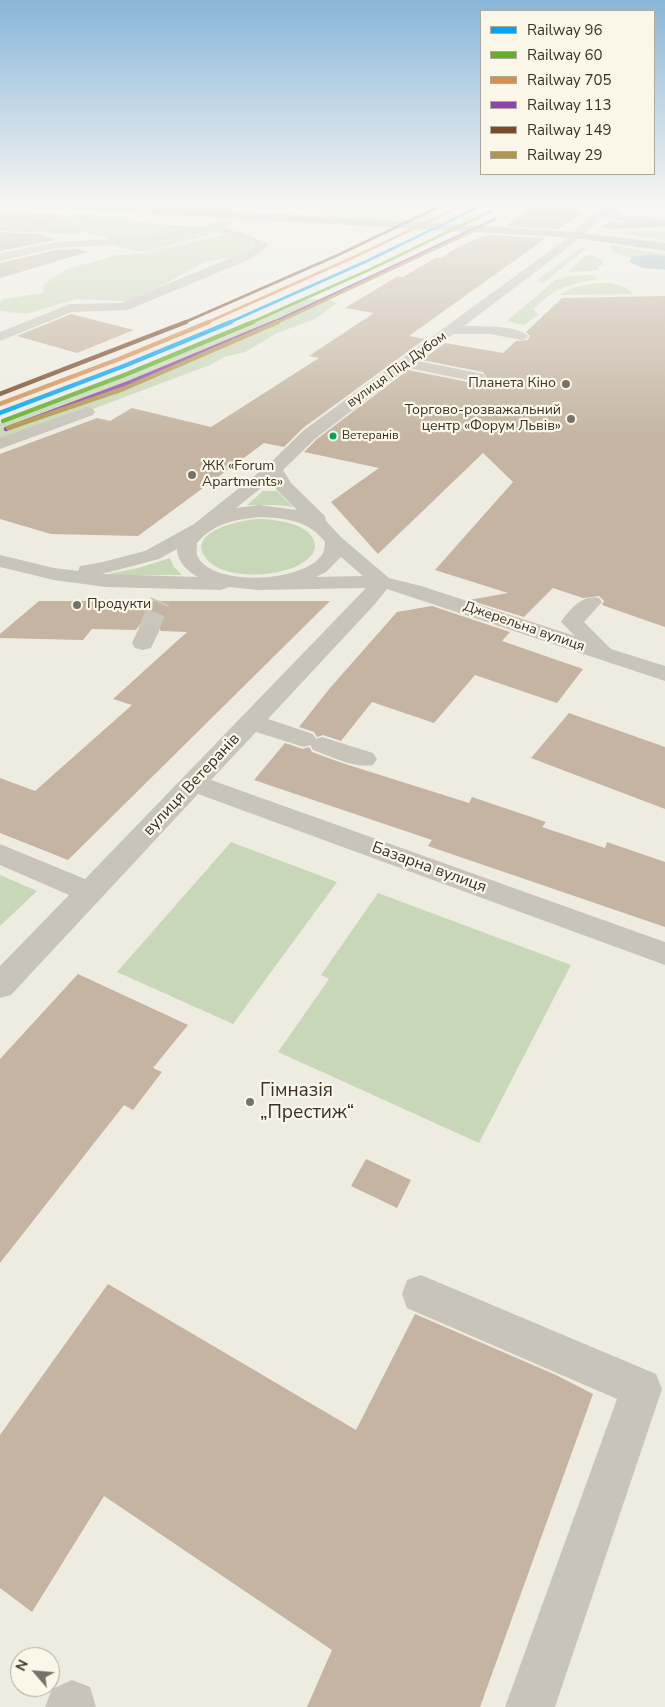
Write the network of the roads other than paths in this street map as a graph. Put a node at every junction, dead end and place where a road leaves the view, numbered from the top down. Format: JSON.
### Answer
{"nodes":[{"id":1,"x":182,"y":283,"type":"edge"},
{"id":2,"x":514,"y":283,"type":"edge"},
{"id":3,"x":476,"y":312,"type":"junction"},
{"id":4,"x":451,"y":330,"type":"junction"},
{"id":5,"x":0,"y":337,"type":"edge"},
{"id":6,"x":406,"y":363,"type":"junction"},
{"id":7,"x":478,"y":377,"type":"dead end"},
{"id":8,"x":87,"y":412,"type":"dead end"},
{"id":9,"x":0,"y":444,"type":"edge"},
{"id":10,"x":274,"y":469,"type":"junction"},
{"id":11,"x":203,"y":526,"type":"junction"},
{"id":12,"x":331,"y":536,"type":"junction"},
{"id":13,"x":0,"y":561,"type":"edge"},
{"id":14,"x":54,"y":574,"type":"junction"},
{"id":15,"x":382,"y":582,"type":"junction"},
{"id":16,"x":244,"y":584,"type":"junction"},
{"id":17,"x":273,"y":584,"type":"junction"},
{"id":18,"x":517,"y":625,"type":"junction"},
{"id":19,"x":604,"y":654,"type":"junction"},
{"id":20,"x":665,"y":674,"type":"edge"},
{"id":21,"x":251,"y":722,"type":"junction"},
{"id":22,"x":364,"y":758,"type":"dead end"},
{"id":23,"x":194,"y":783,"type":"junction"},
{"id":24,"x":0,"y":854,"type":"edge"},
{"id":25,"x":90,"y":892,"type":"junction"},
{"id":26,"x":665,"y":954,"type":"edge"},
{"id":27,"x":0,"y":986,"type":"edge"},
{"id":28,"x":421,"y":1294,"type":"dead end"},
{"id":29,"x":530,"y":1707,"type":"edge"}],
"edges":[{"from":1,"to":5,"type":"street"},
{"from":2,"to":3,"type":"street","name":"вулиця Під Дубом"},
{"from":3,"to":4,"type":"street","name":"вулиця Під Дубом"},
{"from":3,"to":4,"type":"street"},
{"from":4,"to":6,"type":"street","name":"вулиця Під Дубом"},
{"from":6,"to":7,"type":"street"},
{"from":6,"to":10,"type":"street","name":"вулиця Під Дубом"},
{"from":8,"to":9,"type":"street"},
{"from":10,"to":11,"type":"street","name":"вулиця Під Дубом"},
{"from":10,"to":12,"type":"street"},
{"from":11,"to":12,"type":"street"},
{"from":11,"to":14,"type":"street"},
{"from":11,"to":16,"type":"street"},
{"from":12,"to":15,"type":"street","name":"Джерельна вулиця"},
{"from":12,"to":17,"type":"street"},
{"from":13,"to":14,"type":"street"},
{"from":14,"to":16,"type":"street"},
{"from":15,"to":17,"type":"street","name":"Джерельна вулиця"},
{"from":15,"to":18,"type":"street","name":"Джерельна вулиця"},
{"from":15,"to":21,"type":"street","name":"вулиця Ветеранів"},
{"from":16,"to":17,"type":"street"},
{"from":18,"to":19,"type":"street","name":"Джерельна вулиця"},
{"from":18,"to":19,"type":"street"},
{"from":19,"to":20,"type":"street","name":"Джерельна вулиця"},
{"from":21,"to":22,"type":"street"},
{"from":21,"to":23,"type":"street","name":"вулиця Ветеранів"},
{"from":23,"to":25,"type":"street","name":"вулиця Ветеранів"},
{"from":23,"to":26,"type":"street","name":"Базарна вулиця"},
{"from":24,"to":25,"type":"street"},
{"from":25,"to":27,"type":"street","name":"вулиця Ветеранів"},
{"from":28,"to":29,"type":"street"}]}
